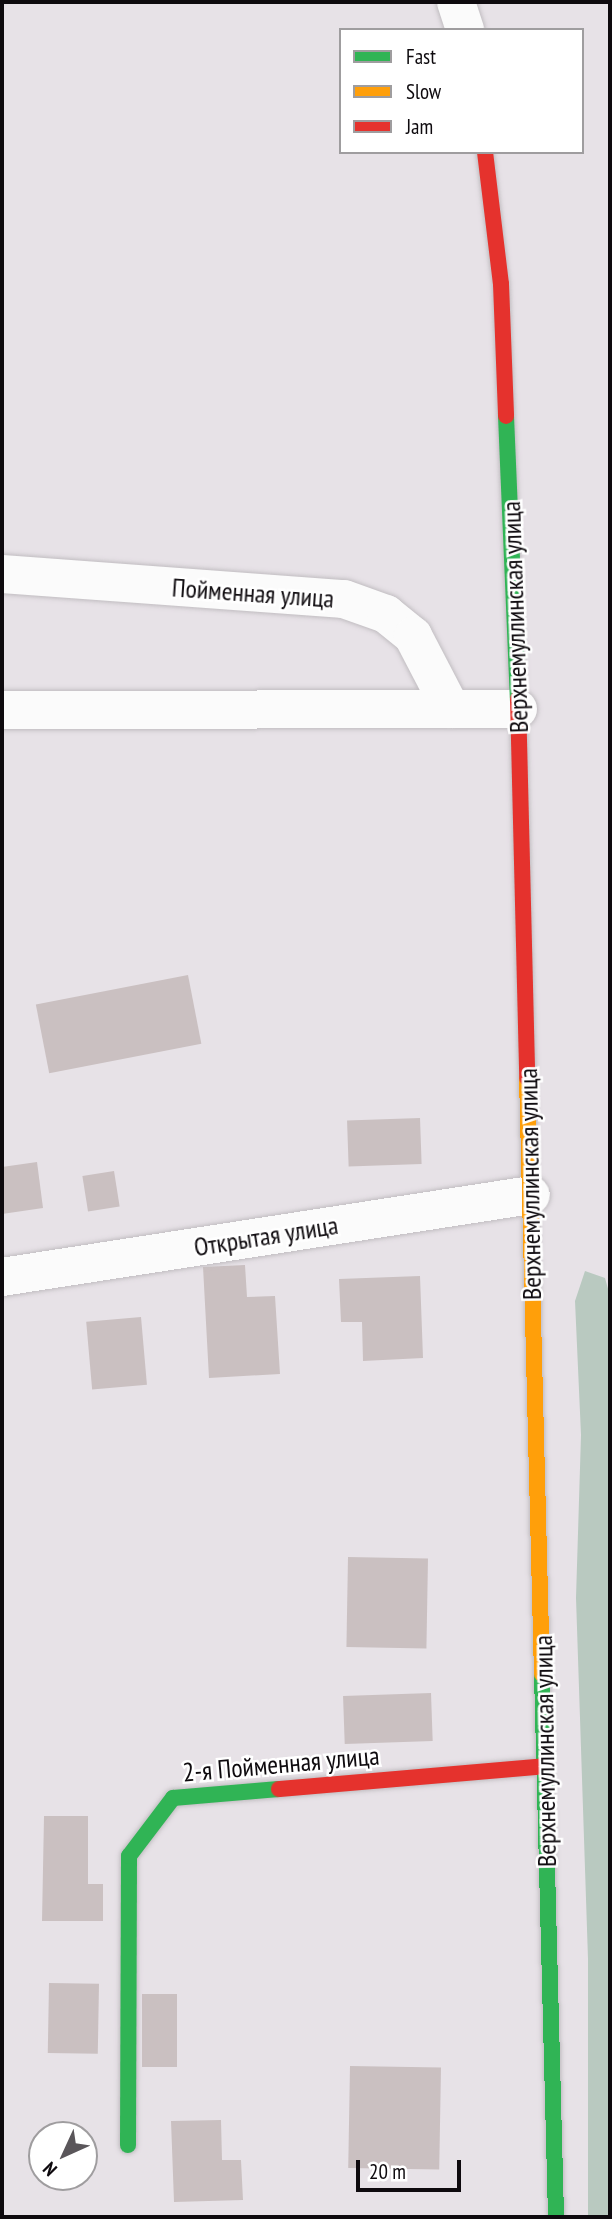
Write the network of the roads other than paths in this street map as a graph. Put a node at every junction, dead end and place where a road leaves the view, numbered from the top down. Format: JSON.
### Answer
{"nodes":[{"id":1,"x":456,"y":2,"type":"edge"},
{"id":2,"x":464,"y":28,"type":"edge"},
{"id":3,"x":485,"y":154,"type":"edge"},
{"id":4,"x":2,"y":574,"type":"edge"},
{"id":5,"x":451,"y":709,"type":"junction"},
{"id":6,"x":519,"y":709,"type":"junction"},
{"id":7,"x":2,"y":710,"type":"edge"},
{"id":8,"x":531,"y":1195,"type":"junction"},
{"id":9,"x":2,"y":1277,"type":"edge"},
{"id":10,"x":545,"y":1766,"type":"junction"},
{"id":11,"x":128,"y":2145,"type":"dead end"},
{"id":12,"x":556,"y":2217,"type":"edge"}],
"edges":[{"from":1,"to":2,"type":"street"},
{"from":3,"to":6,"type":"street","name":"Верхнемуллинская улица"},
{"from":4,"to":5,"type":"street","name":"Пойменная улица"},
{"from":5,"to":6,"type":"street"},
{"from":5,"to":7,"type":"street"},
{"from":6,"to":8,"type":"street","name":"Верхнемуллинская улица"},
{"from":8,"to":9,"type":"street","name":"Открытая улица"},
{"from":8,"to":10,"type":"street","name":"Верхнемуллинская улица"},
{"from":10,"to":11,"type":"street","name":"2-я Пойменная улица"},
{"from":10,"to":12,"type":"street","name":"Верхнемуллинская улица"}]}
